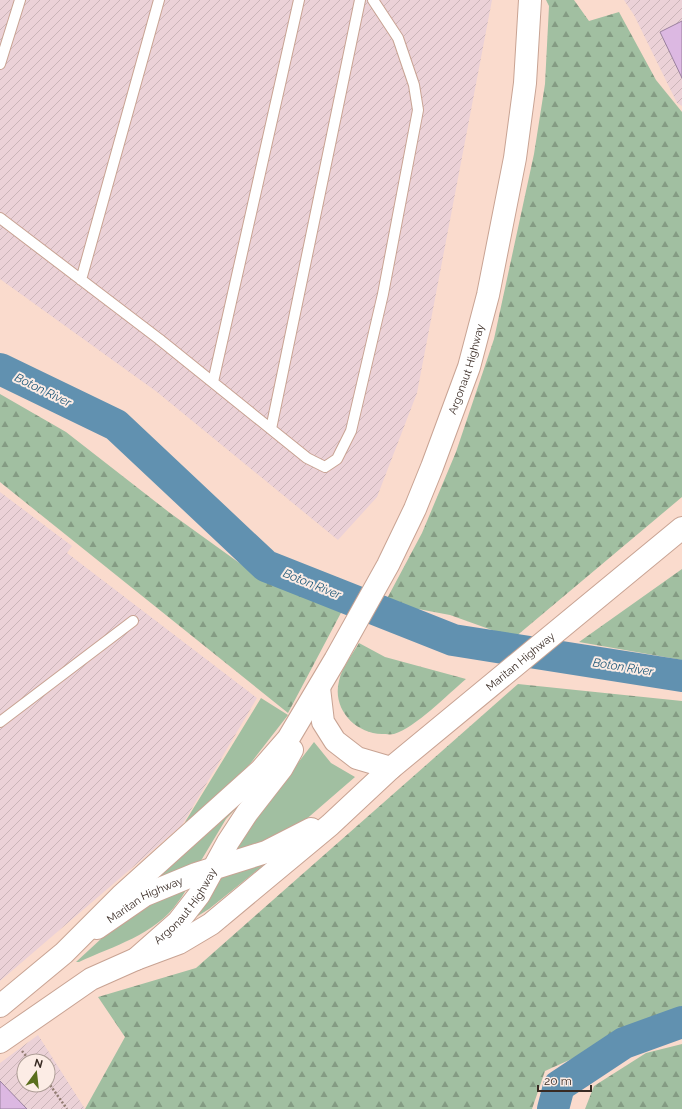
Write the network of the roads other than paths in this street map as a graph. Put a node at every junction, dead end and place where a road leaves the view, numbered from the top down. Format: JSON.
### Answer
{"nodes":[{"id":1,"x":20,"y":0,"type":"edge"},
{"id":2,"x":159,"y":0,"type":"edge"},
{"id":3,"x":299,"y":0,"type":"edge"},
{"id":4,"x":360,"y":0,"type":"edge"},
{"id":5,"x":373,"y":0,"type":"edge"},
{"id":6,"x":530,"y":0,"type":"edge"},
{"id":7,"x":0,"y":64,"type":"edge"},
{"id":8,"x":0,"y":218,"type":"edge"},
{"id":9,"x":81,"y":280,"type":"junction"},
{"id":10,"x":213,"y":382,"type":"junction"},
{"id":11,"x":270,"y":429,"type":"junction"},
{"id":12,"x":682,"y":528,"type":"edge"},
{"id":13,"x":133,"y":622,"type":"dead end"},
{"id":14,"x":319,"y":688,"type":"junction"},
{"id":15,"x":306,"y":709,"type":"junction"},
{"id":16,"x":0,"y":722,"type":"edge"},
{"id":17,"x":391,"y":768,"type":"junction"},
{"id":18,"x":360,"y":796,"type":"junction"},
{"id":19,"x":212,"y":870,"type":"junction"},
{"id":20,"x":64,"y":953,"type":"junction"},
{"id":21,"x":136,"y":959,"type":"junction"},
{"id":22,"x":0,"y":1006,"type":"edge"},
{"id":23,"x":0,"y":1042,"type":"edge"}],
"edges":[{"from":1,"to":7,"type":"lane"},
{"from":2,"to":9,"type":"lane"},
{"from":3,"to":10,"type":"lane"},
{"from":4,"to":11,"type":"lane"},
{"from":5,"to":11,"type":"lane"},
{"from":6,"to":14,"type":"main road","name":"Argonaut Highway"},
{"from":8,"to":9,"type":"lane"},
{"from":9,"to":10,"type":"lane"},
{"from":10,"to":11,"type":"lane"},
{"from":12,"to":17,"type":"main road","name":"Maritan Highway"},
{"from":13,"to":16,"type":"lane"},
{"from":14,"to":15,"type":"main road","name":"Argonaut Highway"},
{"from":14,"to":17,"type":"main road"},
{"from":15,"to":19,"type":"main road","name":"Argonaut Highway"},
{"from":15,"to":20,"type":"main road","name":"Argonaut Highway"},
{"from":17,"to":18,"type":"main road","name":"Maritan Highway"},
{"from":18,"to":19,"type":"main road","name":"Maritan Highway"},
{"from":18,"to":21,"type":"main road","name":"Maritan Highway"},
{"from":19,"to":20,"type":"main road","name":"Maritan Highway"},
{"from":19,"to":21,"type":"main road","name":"Argonaut Highway"},
{"from":20,"to":22,"type":"main road","name":"Argonaut Highway"},
{"from":21,"to":23,"type":"main road","name":"Argonaut Highway"}]}
